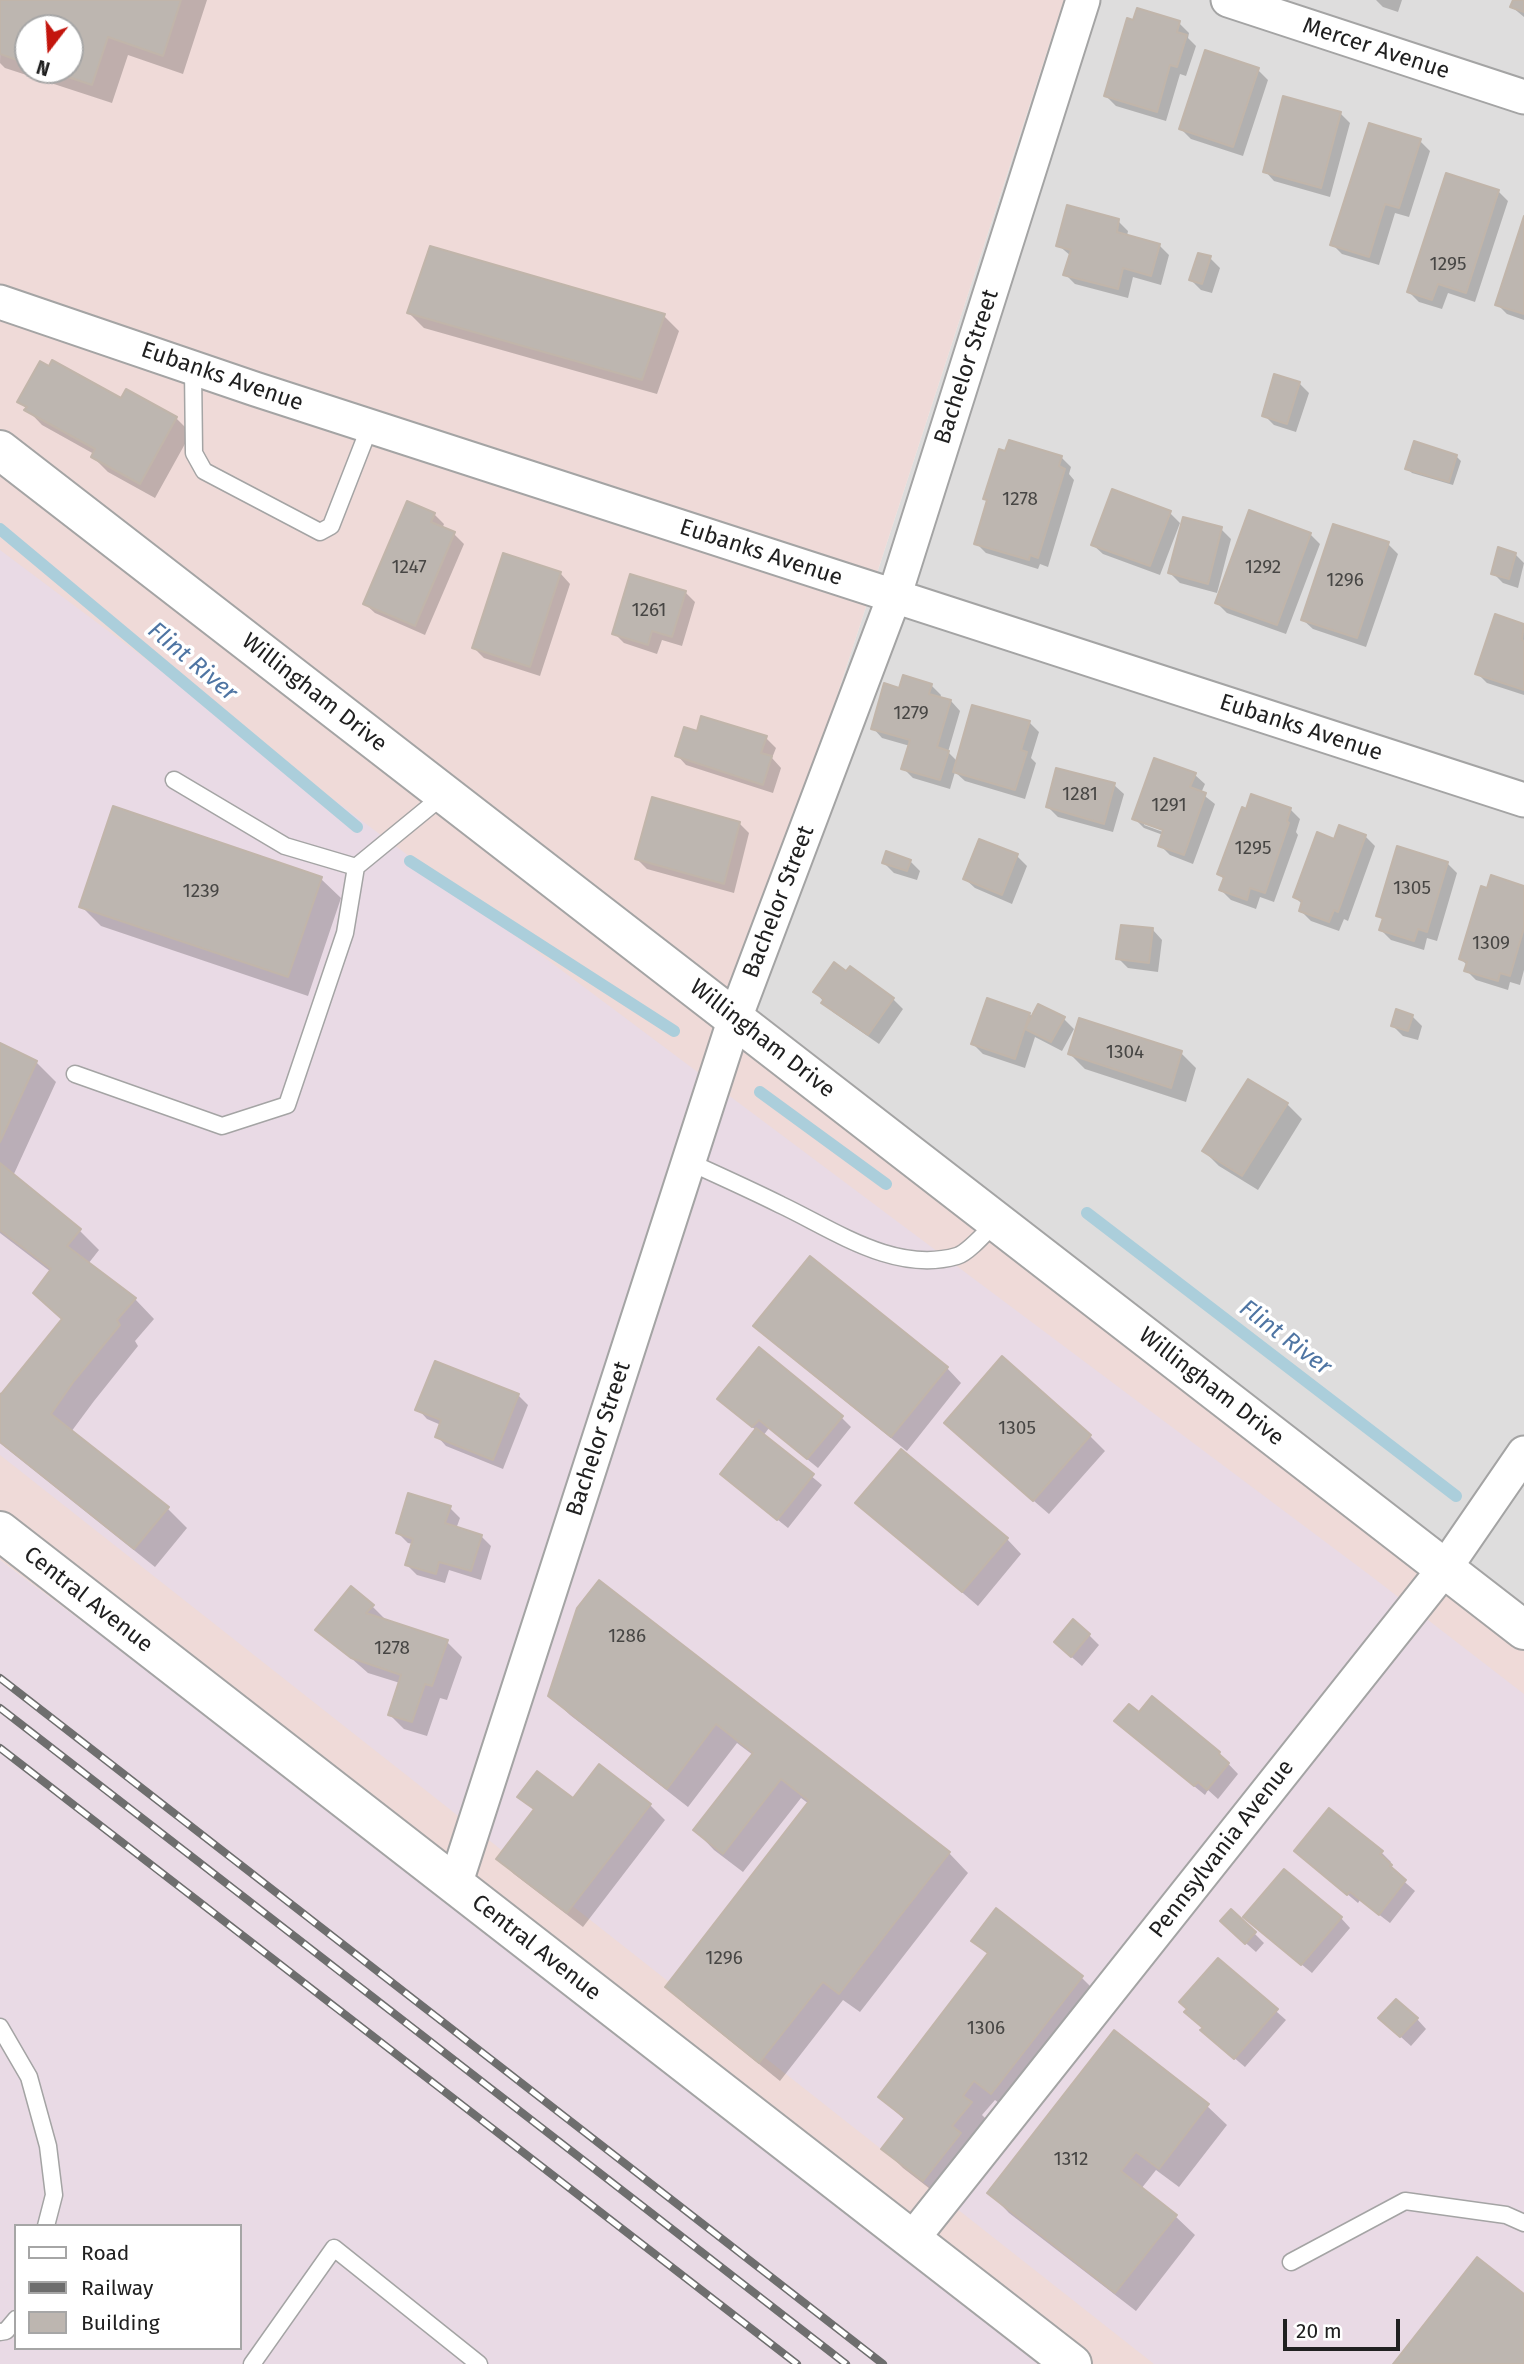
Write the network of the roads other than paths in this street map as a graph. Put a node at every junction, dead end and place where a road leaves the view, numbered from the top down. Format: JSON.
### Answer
{"nodes":[{"id":1,"x":1083,"y":0,"type":"edge"},
{"id":2,"x":1228,"y":0,"type":"edge"},
{"id":3,"x":1524,"y":97,"type":"edge"},
{"id":4,"x":0,"y":302,"type":"edge"},
{"id":5,"x":193,"y":368,"type":"junction"},
{"id":6,"x":370,"y":426,"type":"junction"},
{"id":7,"x":0,"y":450,"type":"edge"},
{"id":8,"x":894,"y":597,"type":"junction"},
{"id":9,"x":174,"y":780,"type":"dead end"},
{"id":10,"x":445,"y":794,"type":"junction"},
{"id":11,"x":1524,"y":800,"type":"edge"},
{"id":12,"x":356,"y":867,"type":"junction"},
{"id":13,"x":735,"y":1018,"type":"junction"},
{"id":14,"x":75,"y":1073,"type":"dead end"},
{"id":15,"x":689,"y":1162,"type":"junction"},
{"id":16,"x":997,"y":1221,"type":"junction"},
{"id":17,"x":1524,"y":1453,"type":"edge"},
{"id":18,"x":0,"y":1531,"type":"edge"},
{"id":19,"x":1445,"y":1568,"type":"junction"},
{"id":20,"x":1524,"y":1630,"type":"edge"},
{"id":21,"x":455,"y":1885,"type":"junction"},
{"id":22,"x":0,"y":2027,"type":"edge"},
{"id":23,"x":1524,"y":2223,"type":"edge"},
{"id":24,"x":47,"y":2224,"type":"edge"},
{"id":25,"x":912,"y":2239,"type":"junction"},
{"id":26,"x":1292,"y":2262,"type":"dead end"},
{"id":27,"x":14,"y":2321,"type":"edge"},
{"id":28,"x":0,"y":2332,"type":"edge"},
{"id":29,"x":252,"y":2364,"type":"edge"},
{"id":30,"x":479,"y":2364,"type":"edge"},
{"id":31,"x":1072,"y":2364,"type":"edge"}],
"edges":[{"from":1,"to":8,"type":"street","name":"Bachelor Street"},
{"from":2,"to":3,"type":"street","name":"Mercer Avenue"},
{"from":4,"to":5,"type":"street","name":"Eubanks Avenue"},
{"from":5,"to":6,"type":"street","name":"Eubanks Avenue"},
{"from":5,"to":6,"type":"lane"},
{"from":6,"to":8,"type":"street","name":"Eubanks Avenue"},
{"from":7,"to":10,"type":"street","name":"Willingham Drive"},
{"from":8,"to":11,"type":"street","name":"Eubanks Avenue"},
{"from":8,"to":13,"type":"street","name":"Bachelor Street"},
{"from":9,"to":12,"type":"lane"},
{"from":10,"to":12,"type":"lane"},
{"from":10,"to":13,"type":"street","name":"Willingham Drive"},
{"from":12,"to":14,"type":"lane"},
{"from":13,"to":15,"type":"street","name":"Bachelor Street"},
{"from":13,"to":16,"type":"street","name":"Willingham Drive"},
{"from":15,"to":16,"type":"lane"},
{"from":15,"to":21,"type":"street","name":"Bachelor Street"},
{"from":16,"to":19,"type":"street","name":"Willingham Drive"},
{"from":17,"to":19,"type":"street","name":"Pennsylvania Avenue"},
{"from":18,"to":21,"type":"street","name":"Central Avenue"},
{"from":19,"to":20,"type":"street","name":"Willingham Drive"},
{"from":19,"to":25,"type":"street","name":"Pennsylvania Avenue"},
{"from":21,"to":25,"type":"street","name":"Central Avenue"},
{"from":22,"to":24,"type":"lane"},
{"from":23,"to":26,"type":"lane"},
{"from":25,"to":31,"type":"street","name":"Central Avenue"},
{"from":27,"to":28,"type":"lane"},
{"from":29,"to":30,"type":"lane"}]}
